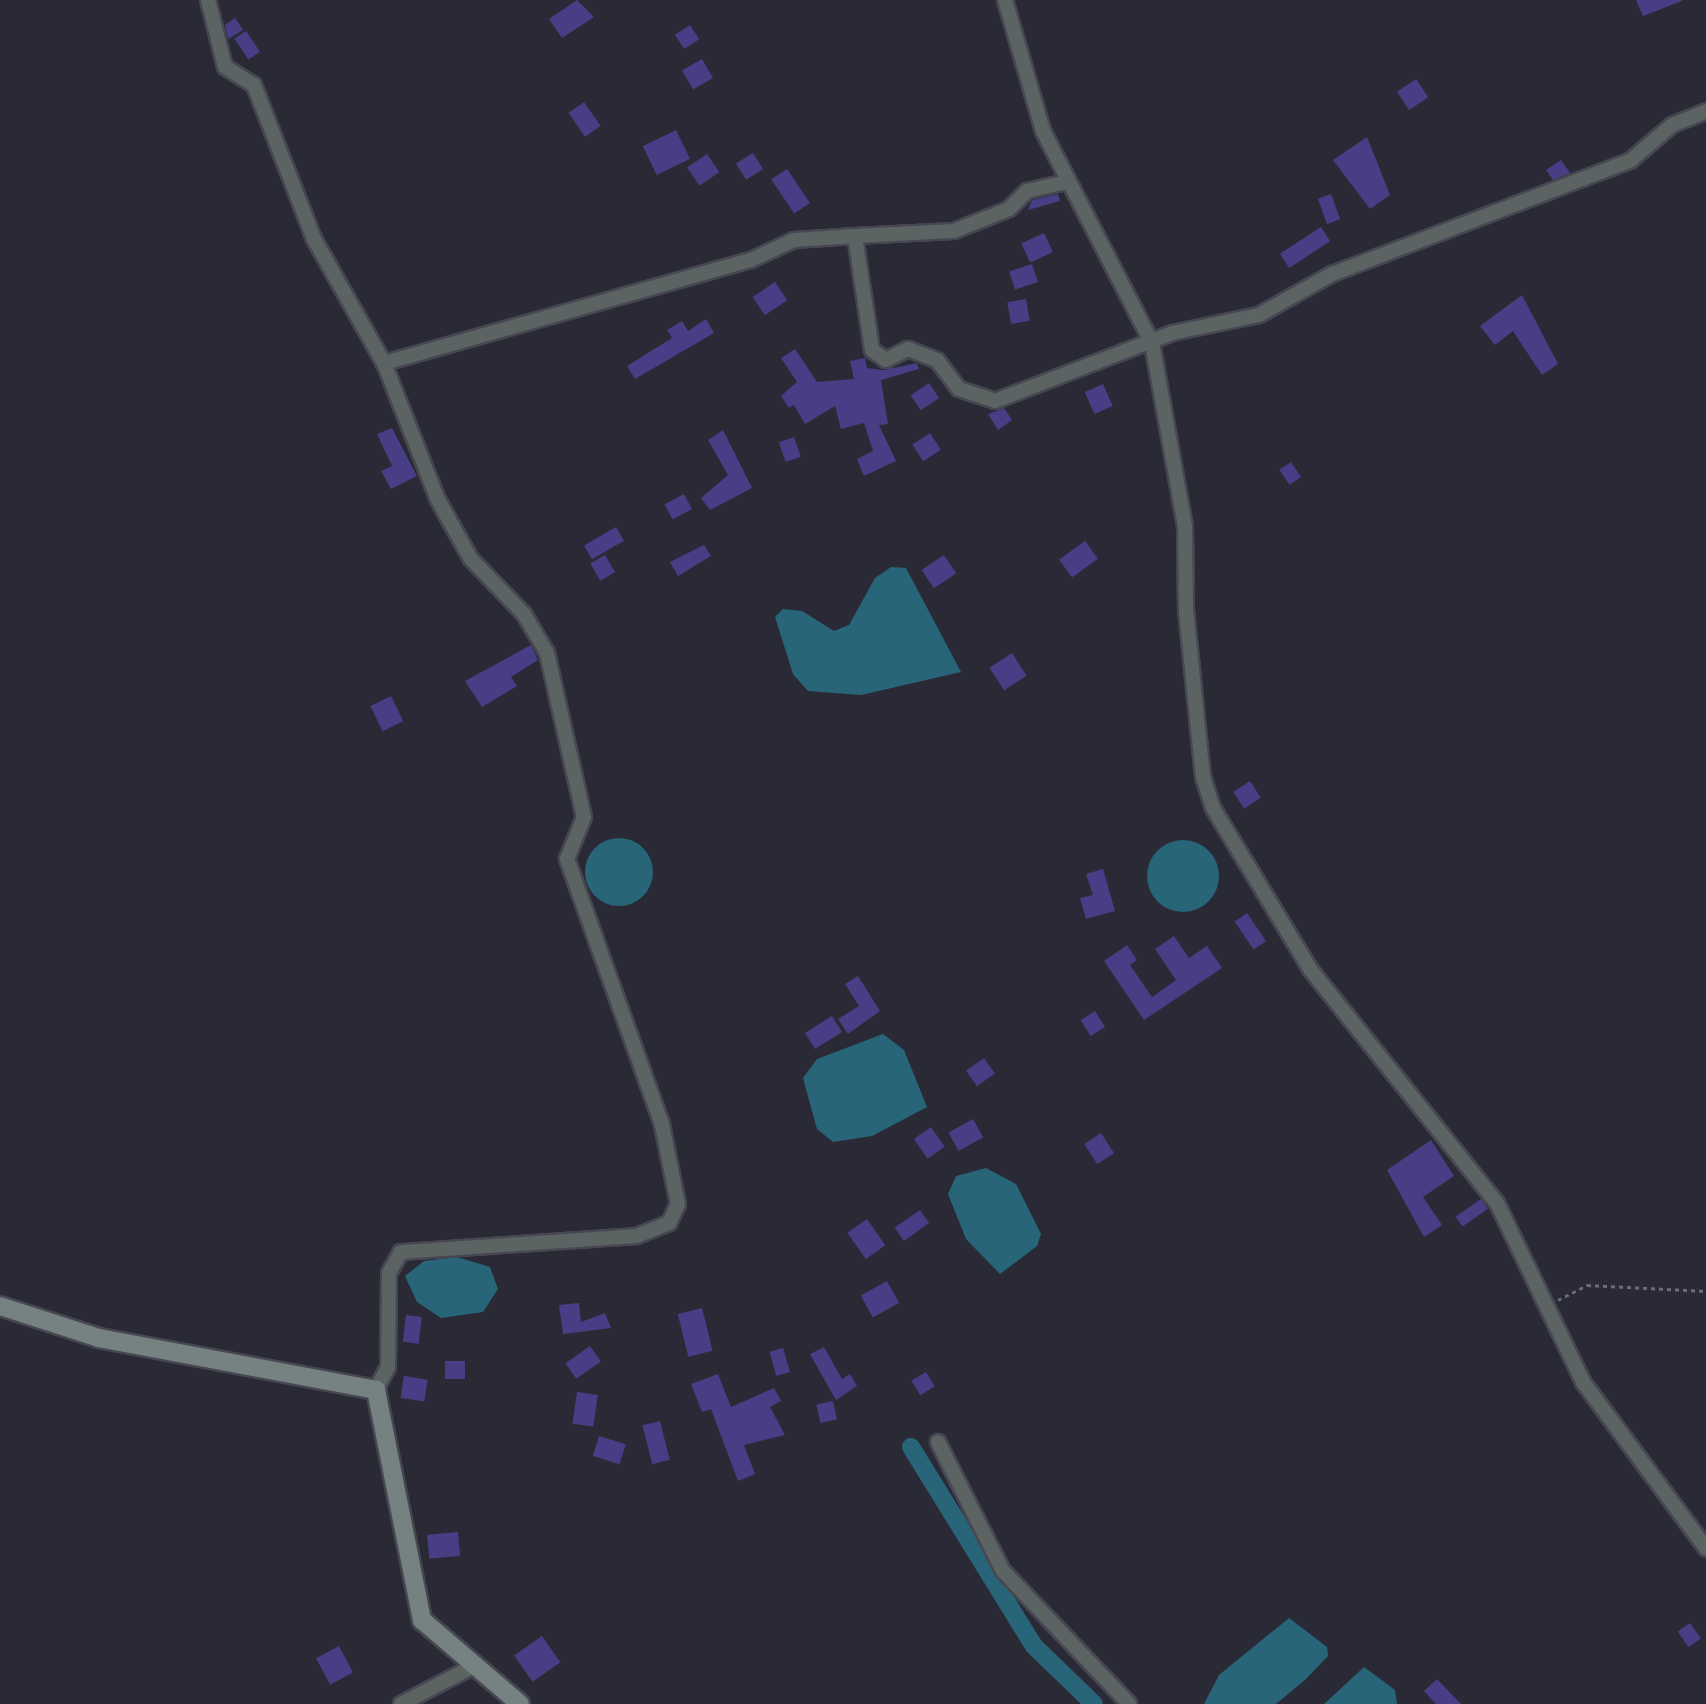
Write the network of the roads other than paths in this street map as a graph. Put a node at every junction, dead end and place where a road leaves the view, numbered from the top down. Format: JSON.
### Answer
{"nodes":[{"id":1,"x":208,"y":0,"type":"edge"},
{"id":2,"x":1005,"y":0,"type":"edge"},
{"id":3,"x":1706,"y":111,"type":"edge"},
{"id":4,"x":1065,"y":182,"type":"junction"},
{"id":5,"x":855,"y":236,"type":"junction"},
{"id":6,"x":1152,"y":343,"type":"junction"},
{"id":7,"x":384,"y":363,"type":"junction"},
{"id":8,"x":0,"y":1306,"type":"edge"},
{"id":9,"x":376,"y":1390,"type":"junction"},
{"id":10,"x":938,"y":1442,"type":"dead end"},
{"id":11,"x":1706,"y":1548,"type":"edge"},
{"id":12,"x":474,"y":1666,"type":"junction"},
{"id":13,"x":401,"y":1704,"type":"edge"},
{"id":14,"x":520,"y":1704,"type":"edge"},
{"id":15,"x":1129,"y":1704,"type":"edge"}],
"edges":[{"from":1,"to":7,"type":"street"},
{"from":2,"to":4,"type":"street"},
{"from":3,"to":6,"type":"street"},
{"from":4,"to":5,"type":"street"},
{"from":4,"to":6,"type":"street"},
{"from":5,"to":6,"type":"street"},
{"from":5,"to":7,"type":"street"},
{"from":6,"to":11,"type":"street"},
{"from":7,"to":9,"type":"street"},
{"from":8,"to":9,"type":"street"},
{"from":9,"to":12,"type":"street"},
{"from":10,"to":15,"type":"street"},
{"from":12,"to":13,"type":"street"},
{"from":12,"to":14,"type":"street"}]}
